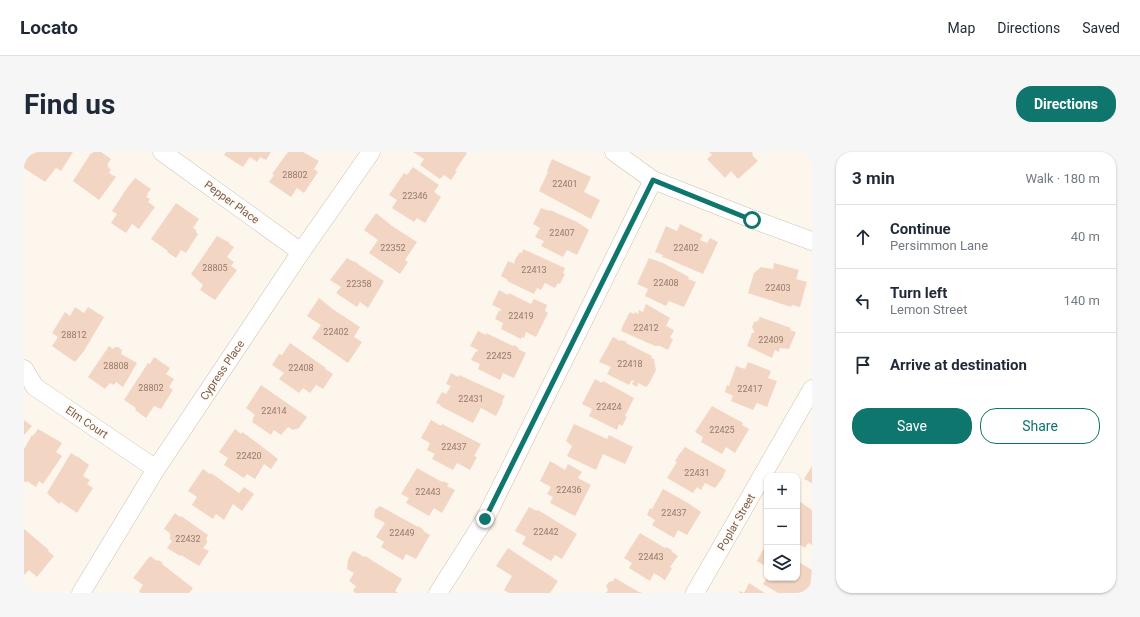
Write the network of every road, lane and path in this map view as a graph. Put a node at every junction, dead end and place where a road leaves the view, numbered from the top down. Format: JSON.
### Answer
{"nodes":[{"id":1,"x":162,"y":152,"type":"edge"},
{"id":2,"x":371,"y":152,"type":"edge"},
{"id":3,"x":614,"y":152,"type":"edge"},
{"id":4,"x":653,"y":180,"type":"junction"},
{"id":5,"x":812,"y":241,"type":"edge"},
{"id":6,"x":302,"y":252,"type":"junction"},
{"id":7,"x":24,"y":369,"type":"edge"},
{"id":8,"x":812,"y":389,"type":"edge"},
{"id":9,"x":156,"y":469,"type":"junction"},
{"id":10,"x":81,"y":593,"type":"edge"},
{"id":11,"x":438,"y":593,"type":"edge"},
{"id":12,"x":695,"y":593,"type":"edge"}],
"edges":[{"from":1,"to":6,"type":"street","name":"Pepper Place"},
{"from":2,"to":6,"type":"street","name":"Cypress Place"},
{"from":3,"to":4,"type":"street"},
{"from":4,"to":5,"type":"street"},
{"from":4,"to":11,"type":"street"},
{"from":6,"to":9,"type":"street","name":"Cypress Place"},
{"from":7,"to":9,"type":"street","name":"Elm Court"},
{"from":8,"to":12,"type":"street","name":"Poplar Street"},
{"from":9,"to":10,"type":"street","name":"Cypress Place"}]}
